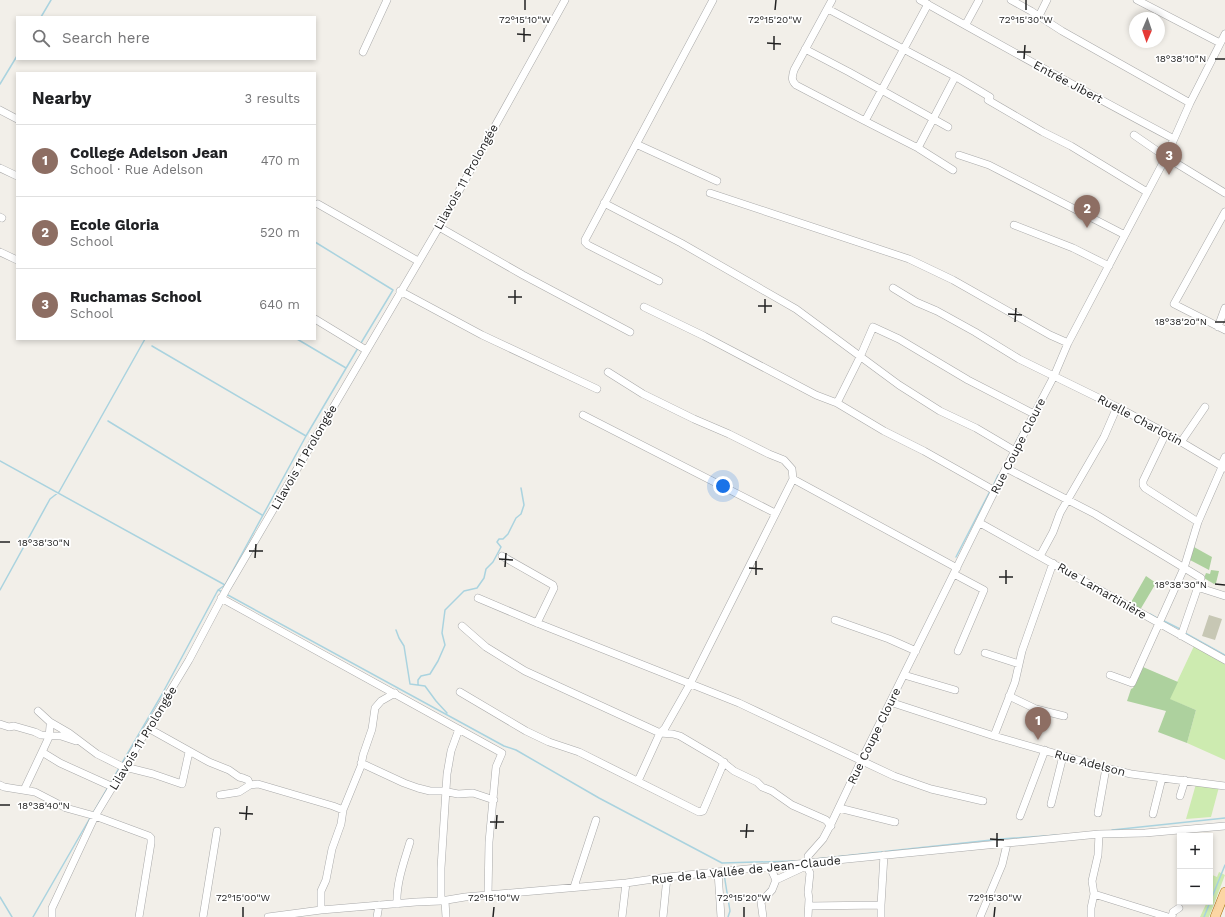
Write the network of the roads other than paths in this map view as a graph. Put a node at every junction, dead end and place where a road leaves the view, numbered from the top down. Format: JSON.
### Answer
{"nodes":[{"id":1,"x":386,"y":0,"type":"edge"},
{"id":2,"x":565,"y":0,"type":"edge"},
{"id":3,"x":713,"y":0,"type":"edge"},
{"id":4,"x":832,"y":0,"type":"edge"},
{"id":5,"x":920,"y":0,"type":"edge"},
{"id":6,"x":979,"y":0,"type":"edge"},
{"id":7,"x":1011,"y":0,"type":"edge"},
{"id":8,"x":1047,"y":0,"type":"edge"},
{"id":9,"x":1137,"y":0,"type":"edge"},
{"id":10,"x":928,"y":4,"type":"junction"},
{"id":11,"x":828,"y":9,"type":"junction"},
{"id":12,"x":1039,"y":16,"type":"junction"},
{"id":13,"x":966,"y":24,"type":"junction"},
{"id":14,"x":1225,"y":34,"type":"edge"},
{"id":15,"x":1220,"y":44,"type":"junction"},
{"id":16,"x":805,"y":49,"type":"junction"},
{"id":17,"x":904,"y":50,"type":"junction"},
{"id":18,"x":363,"y":52,"type":"dead end"},
{"id":19,"x":955,"y":76,"type":"junction"},
{"id":20,"x":882,"y":90,"type":"junction"},
{"id":21,"x":1190,"y":103,"type":"junction"},
{"id":22,"x":0,"y":110,"type":"edge"},
{"id":23,"x":16,"y":118,"type":"edge"},
{"id":24,"x":933,"y":119,"type":"junction"},
{"id":25,"x":865,"y":121,"type":"junction"},
{"id":26,"x":948,"y":127,"type":"dead end"},
{"id":27,"x":1134,"y":135,"type":"dead end"},
{"id":28,"x":1174,"y":139,"type":"junction"},
{"id":29,"x":636,"y":144,"type":"junction"},
{"id":30,"x":918,"y":148,"type":"junction"},
{"id":31,"x":959,"y":155,"type":"dead end"},
{"id":32,"x":1166,"y":157,"type":"junction"},
{"id":33,"x":0,"y":168,"type":"edge"},
{"id":34,"x":953,"y":170,"type":"dead end"},
{"id":35,"x":16,"y":176,"type":"edge"},
{"id":36,"x":717,"y":181,"type":"dead end"},
{"id":37,"x":1148,"y":192,"type":"junction"},
{"id":38,"x":710,"y":193,"type":"dead end"},
{"id":39,"x":1225,"y":193,"type":"edge"},
{"id":40,"x":604,"y":203,"type":"junction"},
{"id":41,"x":318,"y":204,"type":"dead end"},
{"id":42,"x":1225,"y":212,"type":"edge"},
{"id":43,"x":1014,"y":225,"type":"dead end"},
{"id":44,"x":439,"y":227,"type":"junction"},
{"id":45,"x":1125,"y":235,"type":"junction"},
{"id":46,"x":0,"y":252,"type":"edge"},
{"id":47,"x":16,"y":260,"type":"edge"},
{"id":48,"x":418,"y":261,"type":"junction"},
{"id":49,"x":1109,"y":266,"type":"junction"},
{"id":50,"x":660,"y":281,"type":"dead end"},
{"id":51,"x":893,"y":288,"type":"dead end"},
{"id":52,"x":400,"y":291,"type":"junction"},
{"id":53,"x":644,"y":307,"type":"dead end"},
{"id":54,"x":1225,"y":308,"type":"edge"},
{"id":55,"x":316,"y":320,"type":"edge"},
{"id":56,"x":1222,"y":328,"type":"edge"},
{"id":57,"x":630,"y":332,"type":"dead end"},
{"id":58,"x":1068,"y":343,"type":"junction"},
{"id":59,"x":366,"y":350,"type":"junction"},
{"id":60,"x":860,"y":357,"type":"junction"},
{"id":61,"x":608,"y":372,"type":"dead end"},
{"id":62,"x":1054,"y":376,"type":"junction"},
{"id":63,"x":597,"y":389,"type":"dead end"},
{"id":64,"x":837,"y":403,"type":"junction"},
{"id":65,"x":1117,"y":407,"type":"junction"},
{"id":66,"x":1205,"y":407,"type":"dead end"},
{"id":67,"x":1034,"y":414,"type":"junction"},
{"id":68,"x":583,"y":415,"type":"dead end"},
{"id":69,"x":1166,"y":433,"type":"junction"},
{"id":70,"x":1181,"y":442,"type":"junction"},
{"id":71,"x":1015,"y":451,"type":"junction"},
{"id":72,"x":1225,"y":457,"type":"edge"},
{"id":73,"x":1223,"y":467,"type":"edge"},
{"id":74,"x":1006,"y":468,"type":"junction"},
{"id":75,"x":793,"y":479,"type":"junction"},
{"id":76,"x":995,"y":491,"type":"junction"},
{"id":77,"x":1069,"y":500,"type":"junction"},
{"id":78,"x":775,"y":513,"type":"junction"},
{"id":79,"x":1198,"y":522,"type":"junction"},
{"id":80,"x":980,"y":523,"type":"junction"},
{"id":81,"x":502,"y":556,"type":"dead end"},
{"id":82,"x":1040,"y":556,"type":"junction"},
{"id":83,"x":1053,"y":563,"type":"junction"},
{"id":84,"x":1184,"y":568,"type":"junction"},
{"id":85,"x":955,"y":571,"type":"junction"},
{"id":86,"x":1197,"y":588,"type":"junction"},
{"id":87,"x":1225,"y":596,"type":"edge"},
{"id":88,"x":222,"y":598,"type":"junction"},
{"id":89,"x":478,"y":598,"type":"dead end"},
{"id":90,"x":835,"y":620,"type":"dead end"},
{"id":91,"x":537,"y":623,"type":"junction"},
{"id":92,"x":1159,"y":624,"type":"junction"},
{"id":93,"x":462,"y":626,"type":"dead end"},
{"id":94,"x":1182,"y":633,"type":"junction"},
{"id":95,"x":916,"y":651,"type":"junction"},
{"id":96,"x":958,"y":651,"type":"dead end"},
{"id":97,"x":985,"y":653,"type":"dead end"},
{"id":98,"x":1225,"y":660,"type":"edge"},
{"id":99,"x":1019,"y":664,"type":"junction"},
{"id":100,"x":904,"y":675,"type":"junction"},
{"id":101,"x":1110,"y":675,"type":"dead end"},
{"id":102,"x":690,"y":684,"type":"junction"},
{"id":103,"x":955,"y":690,"type":"dead end"},
{"id":104,"x":460,"y":692,"type":"dead end"},
{"id":105,"x":395,"y":694,"type":"junction"},
{"id":106,"x":1009,"y":696,"type":"junction"},
{"id":107,"x":890,"y":702,"type":"junction"},
{"id":108,"x":38,"y":711,"type":"dead end"},
{"id":109,"x":1064,"y":716,"type":"dead end"},
{"id":110,"x":52,"y":724,"type":"junction"},
{"id":111,"x":1,"y":725,"type":"edge"},
{"id":112,"x":148,"y":728,"type":"junction"},
{"id":113,"x":459,"y":729,"type":"junction"},
{"id":114,"x":660,"y":734,"type":"junction"},
{"id":115,"x":50,"y":736,"type":"junction"},
{"id":116,"x":994,"y":736,"type":"junction"},
{"id":117,"x":82,"y":742,"type":"junction"},
{"id":118,"x":1045,"y":750,"type":"junction"},
{"id":119,"x":42,"y":752,"type":"junction"},
{"id":120,"x":189,"y":752,"type":"junction"},
{"id":121,"x":1063,"y":756,"type":"junction"},
{"id":122,"x":861,"y":761,"type":"junction"},
{"id":123,"x":724,"y":762,"type":"junction"},
{"id":124,"x":361,"y":763,"type":"junction"},
{"id":125,"x":125,"y":767,"type":"junction"},
{"id":126,"x":1106,"y":768,"type":"junction"},
{"id":127,"x":1162,"y":778,"type":"junction"},
{"id":128,"x":1185,"y":780,"type":"junction"},
{"id":129,"x":638,"y":781,"type":"junction"},
{"id":130,"x":0,"y":785,"type":"edge"},
{"id":131,"x":250,"y":785,"type":"junction"},
{"id":132,"x":1225,"y":786,"type":"edge"},
{"id":133,"x":113,"y":787,"type":"junction"},
{"id":134,"x":24,"y":790,"type":"junction"},
{"id":135,"x":446,"y":792,"type":"junction"},
{"id":136,"x":220,"y":795,"type":"dead end"},
{"id":137,"x":1180,"y":796,"type":"dead end"},
{"id":138,"x":494,"y":800,"type":"junction"},
{"id":139,"x":983,"y":801,"type":"dead end"},
{"id":140,"x":1051,"y":804,"type":"dead end"},
{"id":141,"x":839,"y":808,"type":"junction"},
{"id":142,"x":344,"y":810,"type":"junction"},
{"id":143,"x":1098,"y":813,"type":"dead end"},
{"id":144,"x":1153,"y":814,"type":"dead end"},
{"id":145,"x":96,"y":816,"type":"junction"},
{"id":146,"x":1020,"y":816,"type":"dead end"},
{"id":147,"x":596,"y":820,"type":"dead end"},
{"id":148,"x":895,"y":822,"type":"dead end"},
{"id":149,"x":831,"y":826,"type":"junction"},
{"id":150,"x":1225,"y":826,"type":"edge"},
{"id":151,"x":216,"y":831,"type":"dead end"},
{"id":152,"x":1099,"y":834,"type":"junction"},
{"id":153,"x":410,"y":842,"type":"dead end"},
{"id":154,"x":1007,"y":844,"type":"junction"},
{"id":155,"x":884,"y":855,"type":"junction"},
{"id":156,"x":807,"y":862,"type":"junction"},
{"id":157,"x":770,"y":867,"type":"junction"},
{"id":158,"x":718,"y":872,"type":"junction"},
{"id":159,"x":667,"y":877,"type":"junction"},
{"id":160,"x":776,"y":880,"type":"junction"},
{"id":161,"x":626,"y":883,"type":"junction"},
{"id":162,"x":574,"y":887,"type":"junction"},
{"id":163,"x":1225,"y":892,"type":"edge"},
{"id":164,"x":1094,"y":894,"type":"junction"},
{"id":165,"x":488,"y":895,"type":"junction"},
{"id":166,"x":443,"y":901,"type":"junction"},
{"id":167,"x":397,"y":904,"type":"junction"},
{"id":168,"x":379,"y":905,"type":"junction"},
{"id":169,"x":881,"y":905,"type":"junction"},
{"id":170,"x":809,"y":906,"type":"junction"},
{"id":171,"x":1179,"y":908,"type":"dead end"},
{"id":172,"x":321,"y":910,"type":"junction"},
{"id":173,"x":52,"y":917,"type":"edge"},
{"id":174,"x":139,"y":917,"type":"edge"},
{"id":175,"x":203,"y":917,"type":"edge"},
{"id":176,"x":268,"y":917,"type":"edge"},
{"id":177,"x":377,"y":917,"type":"edge"},
{"id":178,"x":446,"y":917,"type":"edge"},
{"id":179,"x":622,"y":917,"type":"edge"},
{"id":180,"x":663,"y":917,"type":"edge"},
{"id":181,"x":721,"y":917,"type":"edge"},
{"id":182,"x":763,"y":917,"type":"edge"},
{"id":183,"x":808,"y":917,"type":"edge"},
{"id":184,"x":881,"y":917,"type":"edge"},
{"id":185,"x":980,"y":917,"type":"edge"},
{"id":186,"x":1091,"y":917,"type":"edge"},
{"id":187,"x":1168,"y":917,"type":"edge"},
{"id":188,"x":1172,"y":917,"type":"edge"},
{"id":189,"x":1215,"y":917,"type":"edge"}],
"edges":[{"from":1,"to":18,"type":"street"},
{"from":2,"to":44,"type":"street","name":"Lilavois 11 Prolongée"},
{"from":3,"to":29,"type":"street"},
{"from":4,"to":11,"type":"street"},
{"from":5,"to":10,"type":"street","name":"Entrée Jibert"},
{"from":6,"to":13,"type":"street"},
{"from":7,"to":12,"type":"street"},
{"from":8,"to":12,"type":"street"},
{"from":9,"to":15,"type":"street"},
{"from":10,"to":13,"type":"street","name":"Entrée Jibert"},
{"from":10,"to":17,"type":"street"},
{"from":11,"to":16,"type":"street"},
{"from":11,"to":17,"type":"street"},
{"from":12,"to":21,"type":"street"},
{"from":13,"to":28,"type":"street","name":"Entrée Jibert"},
{"from":14,"to":15,"type":"street","name":"Rue Coupe Cloure"},
{"from":15,"to":21,"type":"street","name":"Rue Coupe Cloure"},
{"from":16,"to":20,"type":"street"},
{"from":16,"to":25,"type":"street"},
{"from":17,"to":19,"type":"street"},
{"from":17,"to":20,"type":"street"},
{"from":19,"to":24,"type":"street"},
{"from":19,"to":37,"type":"street"},
{"from":20,"to":24,"type":"street"},
{"from":20,"to":25,"type":"street"},
{"from":21,"to":28,"type":"street","name":"Rue Coupe Cloure"},
{"from":22,"to":23,"type":"street"},
{"from":24,"to":26,"type":"street"},
{"from":24,"to":30,"type":"street"},
{"from":25,"to":30,"type":"street"},
{"from":27,"to":32,"type":"street"},
{"from":28,"to":32,"type":"street","name":"Rue Coupe Cloure"},
{"from":29,"to":36,"type":"street"},
{"from":29,"to":40,"type":"street"},
{"from":30,"to":34,"type":"street"},
{"from":31,"to":45,"type":"street"},
{"from":32,"to":37,"type":"street","name":"Rue Coupe Cloure"},
{"from":32,"to":39,"type":"street"},
{"from":33,"to":35,"type":"street"},
{"from":37,"to":45,"type":"street","name":"Rue Coupe Cloure"},
{"from":38,"to":58,"type":"street"},
{"from":40,"to":50,"type":"street"},
{"from":40,"to":60,"type":"street"},
{"from":41,"to":48,"type":"street"},
{"from":42,"to":56,"type":"street"},
{"from":43,"to":49,"type":"street"},
{"from":44,"to":48,"type":"street","name":"Lilavois 11 Prolongée"},
{"from":44,"to":57,"type":"street"},
{"from":45,"to":49,"type":"street","name":"Rue Coupe Cloure"},
{"from":46,"to":47,"type":"street"},
{"from":48,"to":52,"type":"street","name":"Lilavois 11 Prolongée"},
{"from":49,"to":58,"type":"street","name":"Rue Coupe Cloure"},
{"from":51,"to":62,"type":"street","name":"Ruelle Charlotin"},
{"from":52,"to":59,"type":"street","name":"Lilavois 11 Prolongée"},
{"from":52,"to":63,"type":"street"},
{"from":53,"to":64,"type":"street"},
{"from":54,"to":56,"type":"street"},
{"from":55,"to":59,"type":"street"},
{"from":58,"to":62,"type":"street","name":"Rue Coupe Cloure"},
{"from":59,"to":88,"type":"street","name":"Lilavois 11 Prolongée"},
{"from":60,"to":64,"type":"street"},
{"from":60,"to":67,"type":"street"},
{"from":60,"to":71,"type":"street"},
{"from":61,"to":75,"type":"street"},
{"from":62,"to":65,"type":"street","name":"Ruelle Charlotin"},
{"from":62,"to":67,"type":"street","name":"Rue Coupe Cloure"},
{"from":64,"to":76,"type":"street"},
{"from":65,"to":69,"type":"street","name":"Ruelle Charlotin"},
{"from":65,"to":77,"type":"street"},
{"from":66,"to":70,"type":"street"},
{"from":67,"to":71,"type":"street","name":"Rue Coupe Cloure"},
{"from":68,"to":78,"type":"street"},
{"from":69,"to":70,"type":"street","name":"Ruelle Charlotin"},
{"from":69,"to":79,"type":"street"},
{"from":70,"to":73,"type":"street","name":"Ruelle Charlotin"},
{"from":71,"to":74,"type":"street","name":"Rue Coupe Cloure"},
{"from":72,"to":73,"type":"street"},
{"from":73,"to":79,"type":"street"},
{"from":74,"to":76,"type":"street","name":"Rue Coupe Cloure"},
{"from":74,"to":77,"type":"street"},
{"from":75,"to":78,"type":"street"},
{"from":75,"to":85,"type":"street"},
{"from":76,"to":80,"type":"street","name":"Rue Coupe Cloure"},
{"from":77,"to":82,"type":"street"},
{"from":77,"to":84,"type":"street"},
{"from":78,"to":102,"type":"street"},
{"from":79,"to":84,"type":"street"},
{"from":80,"to":82,"type":"street","name":"Rue Lamartinière"},
{"from":80,"to":85,"type":"street","name":"Rue Coupe Cloure"},
{"from":81,"to":91,"type":"street"},
{"from":82,"to":83,"type":"street","name":"Rue Lamartinière"},
{"from":83,"to":92,"type":"street","name":"Rue Lamartinière"},
{"from":83,"to":99,"type":"street"},
{"from":84,"to":86,"type":"street"},
{"from":84,"to":92,"type":"street"},
{"from":85,"to":95,"type":"street","name":"Rue Coupe Cloure"},
{"from":85,"to":96,"type":"street"},
{"from":86,"to":87,"type":"street"},
{"from":86,"to":94,"type":"street"},
{"from":88,"to":105,"type":"street"},
{"from":88,"to":112,"type":"street","name":"Lilavois 11 Prolongée"},
{"from":89,"to":91,"type":"street"},
{"from":90,"to":95,"type":"street"},
{"from":91,"to":102,"type":"street"},
{"from":92,"to":94,"type":"street","name":"Rue Lamartinière"},
{"from":92,"to":101,"type":"street"},
{"from":93,"to":114,"type":"street"},
{"from":94,"to":98,"type":"street","name":"Rue Lamartinière"},
{"from":95,"to":100,"type":"street","name":"Rue Coupe Cloure"},
{"from":97,"to":99,"type":"street"},
{"from":99,"to":106,"type":"street"},
{"from":100,"to":103,"type":"street"},
{"from":100,"to":107,"type":"street","name":"Rue Coupe Cloure"},
{"from":102,"to":114,"type":"street"},
{"from":102,"to":122,"type":"street"},
{"from":104,"to":129,"type":"street"},
{"from":105,"to":113,"type":"street"},
{"from":105,"to":124,"type":"street"},
{"from":106,"to":109,"type":"street"},
{"from":106,"to":116,"type":"street"},
{"from":107,"to":116,"type":"street","name":"Rue Adelson"},
{"from":107,"to":122,"type":"street","name":"Rue Coupe Cloure"},
{"from":108,"to":110,"type":"street"},
{"from":110,"to":115,"type":"street"},
{"from":110,"to":117,"type":"street"},
{"from":111,"to":115,"type":"street"},
{"from":112,"to":120,"type":"street"},
{"from":112,"to":125,"type":"street","name":"Lilavois 11 Prolongée"},
{"from":113,"to":135,"type":"street"},
{"from":113,"to":138,"type":"street"},
{"from":114,"to":123,"type":"street"},
{"from":114,"to":129,"type":"street"},
{"from":115,"to":117,"type":"street"},
{"from":115,"to":119,"type":"street"},
{"from":116,"to":118,"type":"street","name":"Rue Adelson"},
{"from":117,"to":125,"type":"street"},
{"from":118,"to":121,"type":"street","name":"Rue Adelson"},
{"from":118,"to":146,"type":"street"},
{"from":119,"to":133,"type":"street"},
{"from":119,"to":134,"type":"street"},
{"from":120,"to":125,"type":"street"},
{"from":120,"to":131,"type":"street"},
{"from":121,"to":126,"type":"street","name":"Rue Adelson"},
{"from":121,"to":140,"type":"street"},
{"from":122,"to":139,"type":"street"},
{"from":122,"to":141,"type":"street","name":"Rue Coupe Cloure"},
{"from":123,"to":129,"type":"street"},
{"from":123,"to":149,"type":"street"},
{"from":124,"to":135,"type":"street"},
{"from":124,"to":142,"type":"street"},
{"from":125,"to":133,"type":"street","name":"Lilavois 11 Prolongée"},
{"from":126,"to":127,"type":"street","name":"Rue Adelson"},
{"from":126,"to":143,"type":"street"},
{"from":127,"to":128,"type":"street","name":"Rue Adelson"},
{"from":127,"to":144,"type":"street"},
{"from":128,"to":132,"type":"street","name":"Rue Adelson"},
{"from":128,"to":137,"type":"street"},
{"from":130,"to":134,"type":"street"},
{"from":131,"to":136,"type":"street"},
{"from":131,"to":142,"type":"street"},
{"from":133,"to":145,"type":"street","name":"Lilavois 11 Prolongée"},
{"from":134,"to":145,"type":"street"},
{"from":135,"to":138,"type":"street"},
{"from":135,"to":166,"type":"street"},
{"from":138,"to":165,"type":"street"},
{"from":141,"to":148,"type":"street"},
{"from":141,"to":149,"type":"street","name":"Rue Coupe Cloure"},
{"from":142,"to":172,"type":"street"},
{"from":145,"to":173,"type":"street","name":"Lilavois 11 Prolongée"},
{"from":145,"to":174,"type":"street"},
{"from":147,"to":162,"type":"street"},
{"from":149,"to":156,"type":"street","name":"Rue Coupe Cloure"},
{"from":150,"to":152,"type":"street","name":"Rue de la Vallée de Jean-Claude"},
{"from":151,"to":175,"type":"street"},
{"from":152,"to":154,"type":"street","name":"Rue de la Vallée de Jean-Claude"},
{"from":152,"to":164,"type":"street"},
{"from":153,"to":167,"type":"street"},
{"from":154,"to":155,"type":"street","name":"Rue de la Vallée de Jean-Claude"},
{"from":154,"to":185,"type":"street"},
{"from":155,"to":156,"type":"street","name":"Rue de la Vallée de Jean-Claude"},
{"from":155,"to":169,"type":"street"},
{"from":156,"to":157,"type":"street","name":"Rue de la Vallée de Jean-Claude"},
{"from":156,"to":160,"type":"street"},
{"from":156,"to":170,"type":"street"},
{"from":157,"to":158,"type":"street","name":"Rue de la Vallée de Jean-Claude"},
{"from":157,"to":160,"type":"street"},
{"from":158,"to":159,"type":"street","name":"Rue de la Vallée de Jean-Claude"},
{"from":158,"to":181,"type":"street"},
{"from":159,"to":161,"type":"street","name":"Rue de la Vallée de Jean-Claude"},
{"from":159,"to":180,"type":"street"},
{"from":160,"to":182,"type":"street"},
{"from":161,"to":162,"type":"street","name":"Rue de la Vallée de Jean-Claude"},
{"from":161,"to":179,"type":"street"},
{"from":162,"to":165,"type":"street","name":"Rue de la Vallée de Jean-Claude"},
{"from":163,"to":189,"type":"main road"},
{"from":164,"to":186,"type":"street"},
{"from":164,"to":187,"type":"street"},
{"from":165,"to":166,"type":"street","name":"Rue de la Vallée de Jean-Claude"},
{"from":166,"to":167,"type":"street","name":"Rue de la Vallée de Jean-Claude"},
{"from":166,"to":178,"type":"street"},
{"from":167,"to":168,"type":"street","name":"Rue de la Vallée de Jean-Claude"},
{"from":168,"to":172,"type":"street","name":"Rue de la Vallée de Jean-Claude"},
{"from":168,"to":177,"type":"street"},
{"from":169,"to":170,"type":"street"},
{"from":169,"to":184,"type":"street"},
{"from":170,"to":183,"type":"street"},
{"from":171,"to":188,"type":"street"},
{"from":172,"to":176,"type":"street","name":"Rue de la Vallée de Jean-Claude"}]}
